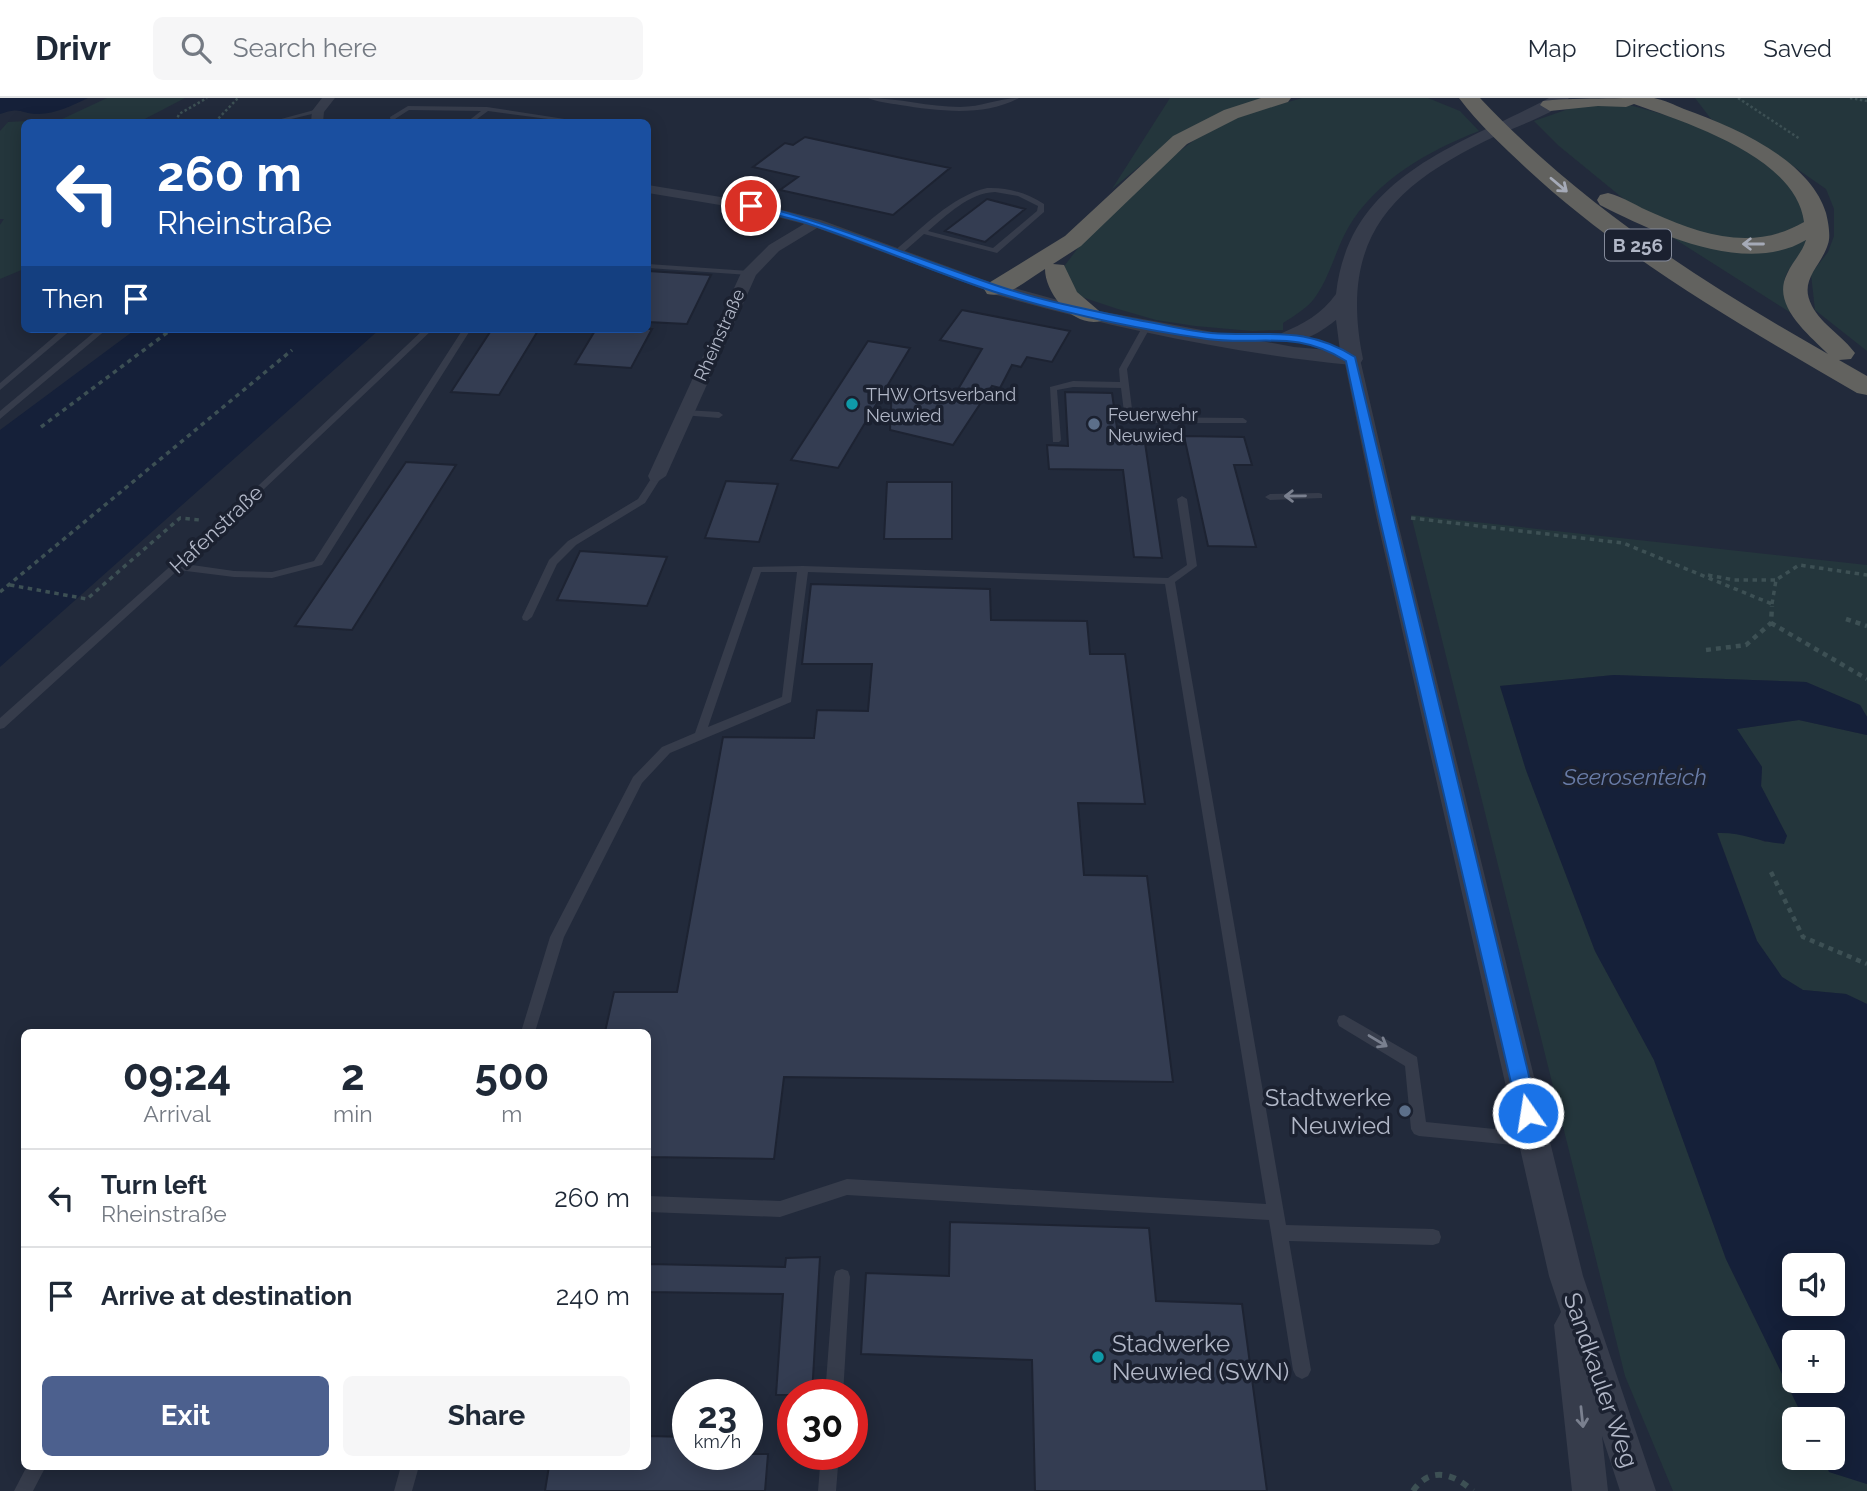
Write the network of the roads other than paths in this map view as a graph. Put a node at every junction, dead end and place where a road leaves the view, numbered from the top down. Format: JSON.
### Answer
{"nodes":[{"id":1,"x":329,"y":98,"type":"edge"},
{"id":2,"x":871,"y":98,"type":"edge"},
{"id":3,"x":1016,"y":98,"type":"edge"},
{"id":4,"x":1281,"y":98,"type":"edge"},
{"id":5,"x":1625,"y":99,"type":"edge"},
{"id":6,"x":1460,"y":100,"type":"edge"},
{"id":7,"x":1555,"y":101,"type":"edge"},
{"id":8,"x":1499,"y":105,"type":"edge"},
{"id":9,"x":487,"y":110,"type":"junction"},
{"id":10,"x":317,"y":117,"type":"edge"},
{"id":11,"x":299,"y":119,"type":"edge"},
{"id":12,"x":392,"y":119,"type":"edge"},
{"id":13,"x":474,"y":119,"type":"edge"},
{"id":14,"x":558,"y":119,"type":"edge"},
{"id":15,"x":1517,"y":136,"type":"junction"},
{"id":16,"x":651,"y":189,"type":"edge"},
{"id":17,"x":1597,"y":195,"type":"junction"},
{"id":18,"x":816,"y":223,"type":"junction"},
{"id":19,"x":1816,"y":225,"type":"junction"},
{"id":20,"x":924,"y":232,"type":"junction"},
{"id":21,"x":1073,"y":241,"type":"junction"},
{"id":22,"x":897,"y":253,"type":"junction"},
{"id":23,"x":651,"y":266,"type":"edge"},
{"id":24,"x":1056,"y":270,"type":"junction"},
{"id":25,"x":749,"y":273,"type":"junction"},
{"id":26,"x":996,"y":289,"type":"junction"},
{"id":27,"x":1344,"y":297,"type":"junction"},
{"id":28,"x":1092,"y":316,"type":"junction"},
{"id":29,"x":1147,"y":326,"type":"junction"},
{"id":30,"x":63,"y":333,"type":"edge"},
{"id":31,"x":98,"y":333,"type":"edge"},
{"id":32,"x":425,"y":333,"type":"edge"},
{"id":33,"x":464,"y":333,"type":"edge"},
{"id":34,"x":1210,"y":336,"type":"junction"},
{"id":35,"x":1289,"y":337,"type":"junction"},
{"id":36,"x":1842,"y":353,"type":"junction"},
{"id":37,"x":1352,"y":359,"type":"junction"},
{"id":38,"x":1867,"y":367,"type":"edge"},
{"id":39,"x":1124,"y":385,"type":"junction"},
{"id":40,"x":0,"y":387,"type":"edge"},
{"id":41,"x":1867,"y":387,"type":"edge"},
{"id":42,"x":685,"y":414,"type":"junction"},
{"id":43,"x":719,"y":415,"type":"dead end"},
{"id":44,"x":0,"y":416,"type":"edge"},
{"id":45,"x":1243,"y":421,"type":"dead end"},
{"id":46,"x":1056,"y":440,"type":"dead end"},
{"id":47,"x":657,"y":476,"type":"joint"},
{"id":48,"x":1319,"y":496,"type":"dead end"},
{"id":49,"x":1270,"y":497,"type":"dead end"},
{"id":50,"x":1182,"y":499,"type":"dead end"},
{"id":51,"x":175,"y":566,"type":"junction"},
{"id":52,"x":803,"y":569,"type":"junction"},
{"id":53,"x":1170,"y":581,"type":"junction"},
{"id":54,"x":527,"y":617,"type":"dead end"},
{"id":55,"x":0,"y":725,"type":"edge"},
{"id":56,"x":699,"y":735,"type":"junction"},
{"id":57,"x":1344,"y":1021,"type":"dead end"},
{"id":58,"x":529,"y":1029,"type":"edge"},
{"id":59,"x":1534,"y":1140,"type":"junction"},
{"id":60,"x":651,"y":1204,"type":"edge"},
{"id":61,"x":1275,"y":1212,"type":"junction"},
{"id":62,"x":1279,"y":1233,"type":"junction"},
{"id":63,"x":1433,"y":1237,"type":"dead end"},
{"id":64,"x":1566,"y":1276,"type":"junction"},
{"id":65,"x":842,"y":1277,"type":"dead end"},
{"id":66,"x":1302,"y":1370,"type":"dead end"},
{"id":67,"x":835,"y":1379,"type":"edge"},
{"id":68,"x":35,"y":1470,"type":"edge"},
{"id":69,"x":409,"y":1470,"type":"edge"},
{"id":70,"x":829,"y":1470,"type":"edge"},
{"id":71,"x":1639,"y":1489,"type":"edge"},
{"id":72,"x":23,"y":1491,"type":"edge"},
{"id":73,"x":403,"y":1491,"type":"edge"},
{"id":74,"x":827,"y":1491,"type":"edge"},
{"id":75,"x":1590,"y":1491,"type":"edge"}],
"edges":[{"from":1,"to":10,"type":"street"},
{"from":2,"to":3,"type":"lane"},
{"from":4,"to":21,"type":"highway"},
{"from":5,"to":7,"type":"highway"},
{"from":5,"to":19,"type":"highway"},
{"from":6,"to":15,"type":"highway","number":"B 256"},
{"from":7,"to":27,"type":"street","name":"Sandkauler Weg"},
{"from":8,"to":15,"type":"highway","number":"B 256"},
{"from":9,"to":12,"type":"lane"},
{"from":9,"to":13,"type":"lane"},
{"from":9,"to":14,"type":"lane"},
{"from":10,"to":11,"type":"lane"},
{"from":15,"to":17,"type":"highway","number":"B 256"},
{"from":15,"to":41,"type":"highway","number":"B 256","one_way":true},
{"from":16,"to":18,"type":"street"},
{"from":19,"to":17,"type":"highway","one_way":true},
{"from":17,"to":36,"type":"highway","number":"B 256"},
{"from":18,"to":22,"type":"street"},
{"from":18,"to":25,"type":"street","name":"Rheinstraße"},
{"from":19,"to":36,"type":"highway"},
{"from":20,"to":20,"type":"lane"},
{"from":20,"to":22,"type":"lane"},
{"from":21,"to":24,"type":"highway"},
{"from":21,"to":26,"type":"highway"},
{"from":22,"to":26,"type":"street"},
{"from":23,"to":25,"type":"lane"},
{"from":24,"to":26,"type":"highway"},
{"from":24,"to":28,"type":"highway"},
{"from":25,"to":42,"type":"street","name":"Rheinstraße"},
{"from":26,"to":28,"type":"street"},
{"from":27,"to":35,"type":"street"},
{"from":27,"to":37,"type":"street","name":"Sandkauler Weg"},
{"from":28,"to":29,"type":"street"},
{"from":29,"to":34,"type":"street"},
{"from":29,"to":39,"type":"lane"},
{"from":30,"to":40,"type":"lane"},
{"from":31,"to":44,"type":"lane"},
{"from":32,"to":51,"type":"lane","name":"Hafenstraße"},
{"from":33,"to":51,"type":"lane"},
{"from":34,"to":35,"type":"street"},
{"from":34,"to":37,"type":"street"},
{"from":35,"to":37,"type":"street"},
{"from":36,"to":38,"type":"highway","number":"B 256"},
{"from":37,"to":59,"type":"street","name":"Sandkauler Weg"},
{"from":39,"to":45,"type":"lane"},
{"from":39,"to":46,"type":"lane"},
{"from":42,"to":43,"type":"lane"},
{"from":42,"to":47,"type":"street","name":"Rheinstraße"},
{"from":47,"to":54,"type":"lane"},
{"from":48,"to":49,"type":"lane","one_way":true},
{"from":50,"to":53,"type":"lane"},
{"from":51,"to":55,"type":"lane","name":"Hafenstraße"},
{"from":52,"to":53,"type":"lane"},
{"from":52,"to":56,"type":"lane"},
{"from":52,"to":56,"type":"lane"},
{"from":53,"to":61,"type":"lane"},
{"from":56,"to":58,"type":"lane"},
{"from":57,"to":59,"type":"lane","one_way":true},
{"from":59,"to":64,"type":"street","name":"Sandkauler Weg"},
{"from":60,"to":61,"type":"lane"},
{"from":61,"to":62,"type":"lane"},
{"from":62,"to":63,"type":"lane"},
{"from":62,"to":66,"type":"lane"},
{"from":64,"to":71,"type":"street","name":"Sandkauler Weg"},
{"from":64,"to":75,"type":"street","name":"Sandkauler Weg","one_way":true},
{"from":65,"to":67,"type":"lane"},
{"from":68,"to":72,"type":"lane"},
{"from":69,"to":73,"type":"lane"},
{"from":70,"to":74,"type":"lane"}]}
